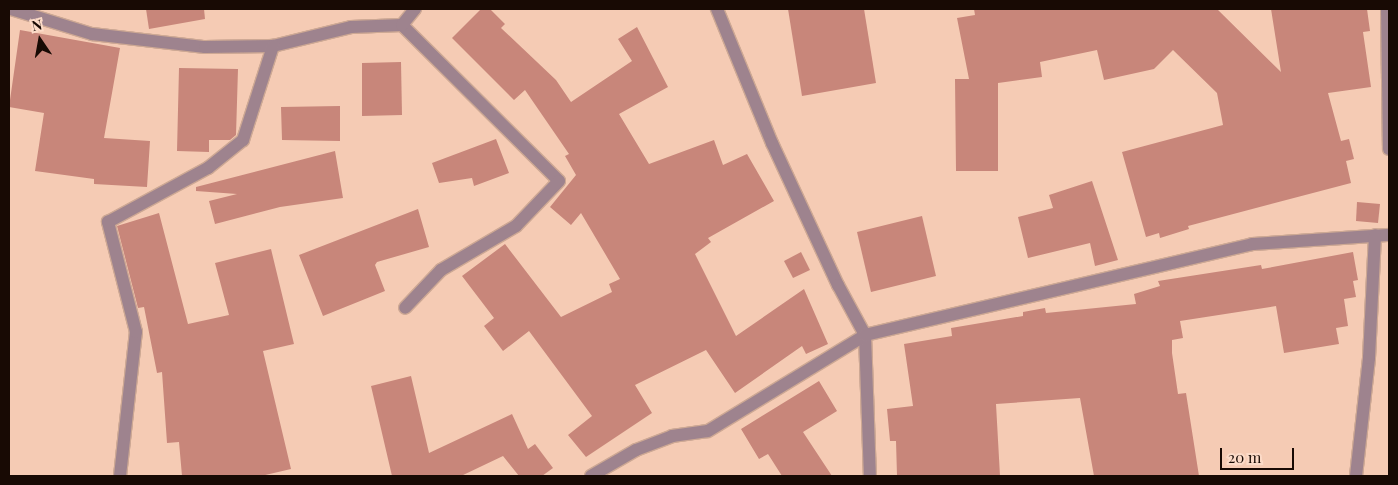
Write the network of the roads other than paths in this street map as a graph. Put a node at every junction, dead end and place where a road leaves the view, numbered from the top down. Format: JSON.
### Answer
{"nodes":[{"id":1,"x":11,"y":9,"type":"edge"},
{"id":2,"x":416,"y":9,"type":"edge"},
{"id":3,"x":717,"y":9,"type":"edge"},
{"id":4,"x":1387,"y":9,"type":"edge"},
{"id":5,"x":402,"y":25,"type":"junction"},
{"id":6,"x":273,"y":46,"type":"junction"},
{"id":7,"x":1389,"y":149,"type":"edge"},
{"id":8,"x":1389,"y":235,"type":"edge"},
{"id":9,"x":1375,"y":236,"type":"junction"},
{"id":10,"x":405,"y":308,"type":"dead end"},
{"id":11,"x":865,"y":335,"type":"junction"},
{"id":12,"x":120,"y":476,"type":"edge"},
{"id":13,"x":592,"y":476,"type":"edge"},
{"id":14,"x":870,"y":476,"type":"edge"},
{"id":15,"x":1356,"y":476,"type":"edge"}],
"edges":[{"from":1,"to":6,"type":"street"},
{"from":2,"to":5,"type":"street"},
{"from":3,"to":11,"type":"street"},
{"from":4,"to":7,"type":"street"},
{"from":5,"to":6,"type":"street"},
{"from":5,"to":10,"type":"street"},
{"from":6,"to":12,"type":"street"},
{"from":8,"to":9,"type":"street"},
{"from":9,"to":11,"type":"street"},
{"from":9,"to":15,"type":"street"},
{"from":11,"to":13,"type":"street"},
{"from":11,"to":14,"type":"street"}]}
